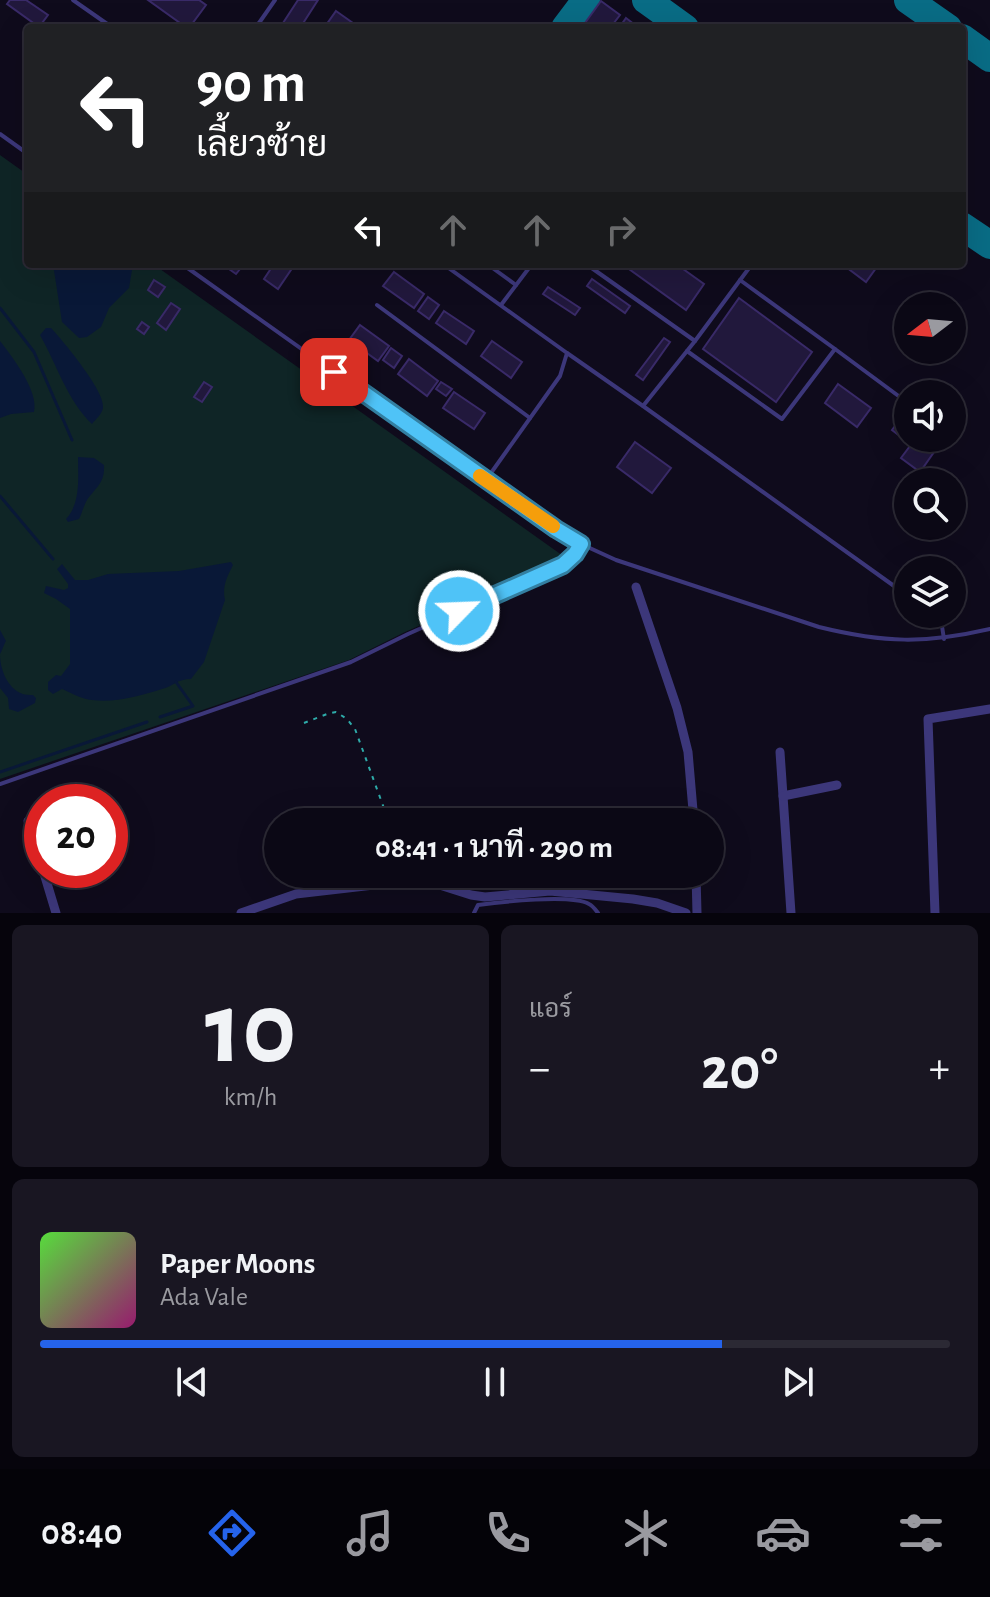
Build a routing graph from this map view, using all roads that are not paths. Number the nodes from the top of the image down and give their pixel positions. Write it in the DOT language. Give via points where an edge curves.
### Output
graph roads {
  1 [pos="73,0"];
  2 [pos="275,0"];
  3 [pos="107,24"];
  4 [pos="258,24"];
  5 [pos="0,134"];
  6 [pos="24,151"];
  7 [pos="188,268"];
  8 [pos="449,268"];
  9 [pos="493,268"];
  10 [pos="529,268"];
  11 [pos="592,268"];
  12 [pos="749,268"];
  13 [pos="740,280"];
  14 [pos="516,285"];
  15 [pos="377,305"];
  16 [pos="501,305"];
  17 [pos="695,341"];
  18 [pos="835,349"];
  19 [pos="687,351"];
  20 [pos="567,353"];
  21 [pos="894,393"];
  22 [pos="643,406"];
  23 [pos="530,418"];
  24 [pos="486,480"];
  25 [pos="581,544"];
  26 [pos="894,586"];
  27 [pos="636,587"];
  28 [pos="942,628"];
  29 [pos="990,629"];
  30 [pos="944,639"];
  31 [pos="990,709"];
  32 [pos="780,752"];
  33 [pos="0,784"];
  34 [pos="837,785"];
  35 [pos="783,796"];
  36 [pos="693,808"];
  37 [pos="48,888"];
  38 [pos="696,888"];
  39 [pos="657,908"];
  40 [pos="56,913"];
  41 [pos="241,913"];
  42 [pos="474,913"];
  43 [pos="598,913"];
  44 [pos="686,913"];
  45 [pos="697,913"];
  46 [pos="791,913"];
  47 [pos="935,913"];
  1 -- 3 [label="lane"];
  2 -- 4 [label="lane"];
  5 -- 6 [label="lane"];
  7 -- 24 [label="lane"];
  8 -- 16 [label="lane"];
  9 -- 14 [label="lane"];
  10 -- 14 [label="lane"];
  11 -- 17 [label="lane"];
  12 -- 13 [label="lane"];
  13 -- 17 [label="lane"];
  13 -- 18 [label="lane"];
  14 -- 16 [label="lane"];
  15 -- 23 [label="lane"];
  16 -- 20 [label="lane"];
  17 -- 19 [label="lane"];
  18 -- 19 [label="lane" via="782,419"];
  18 -- 21 [label="lane"];
  19 -- 22 [label="lane"];
  20 -- 22 [label="lane"];
  20 -- 23 [label="lane" via="560,376"];
  22 -- 26 [label="lane"];
  23 -- 24 [label="lane"];
  24 -- 25 [label="lane"];
  25 -- 30 [label="lane" via="852,636"];
  25 -- 33 [label="lane" via="563,565 351,662"];
  27 -- 36 [label="street" via="677,708"];
  28 -- 30 [label="lane"];
  29 -- 30 [label="lane"];
  31 -- 47 [label="street" via="928,719"];
  32 -- 35 [label="street"];
  34 -- 35 [label="street"];
  35 -- 46 [label="street"];
  37 -- 40 [label="street"];
  38 -- 45 [label="street"];
  39 -- 41 [label="street" via="633,899 550,891 485,897 417,880 296,894"];
  39 -- 44 [label="street"];
  42 -- 43 [label="lane" via="478,905 571,900 588,903"];
}
